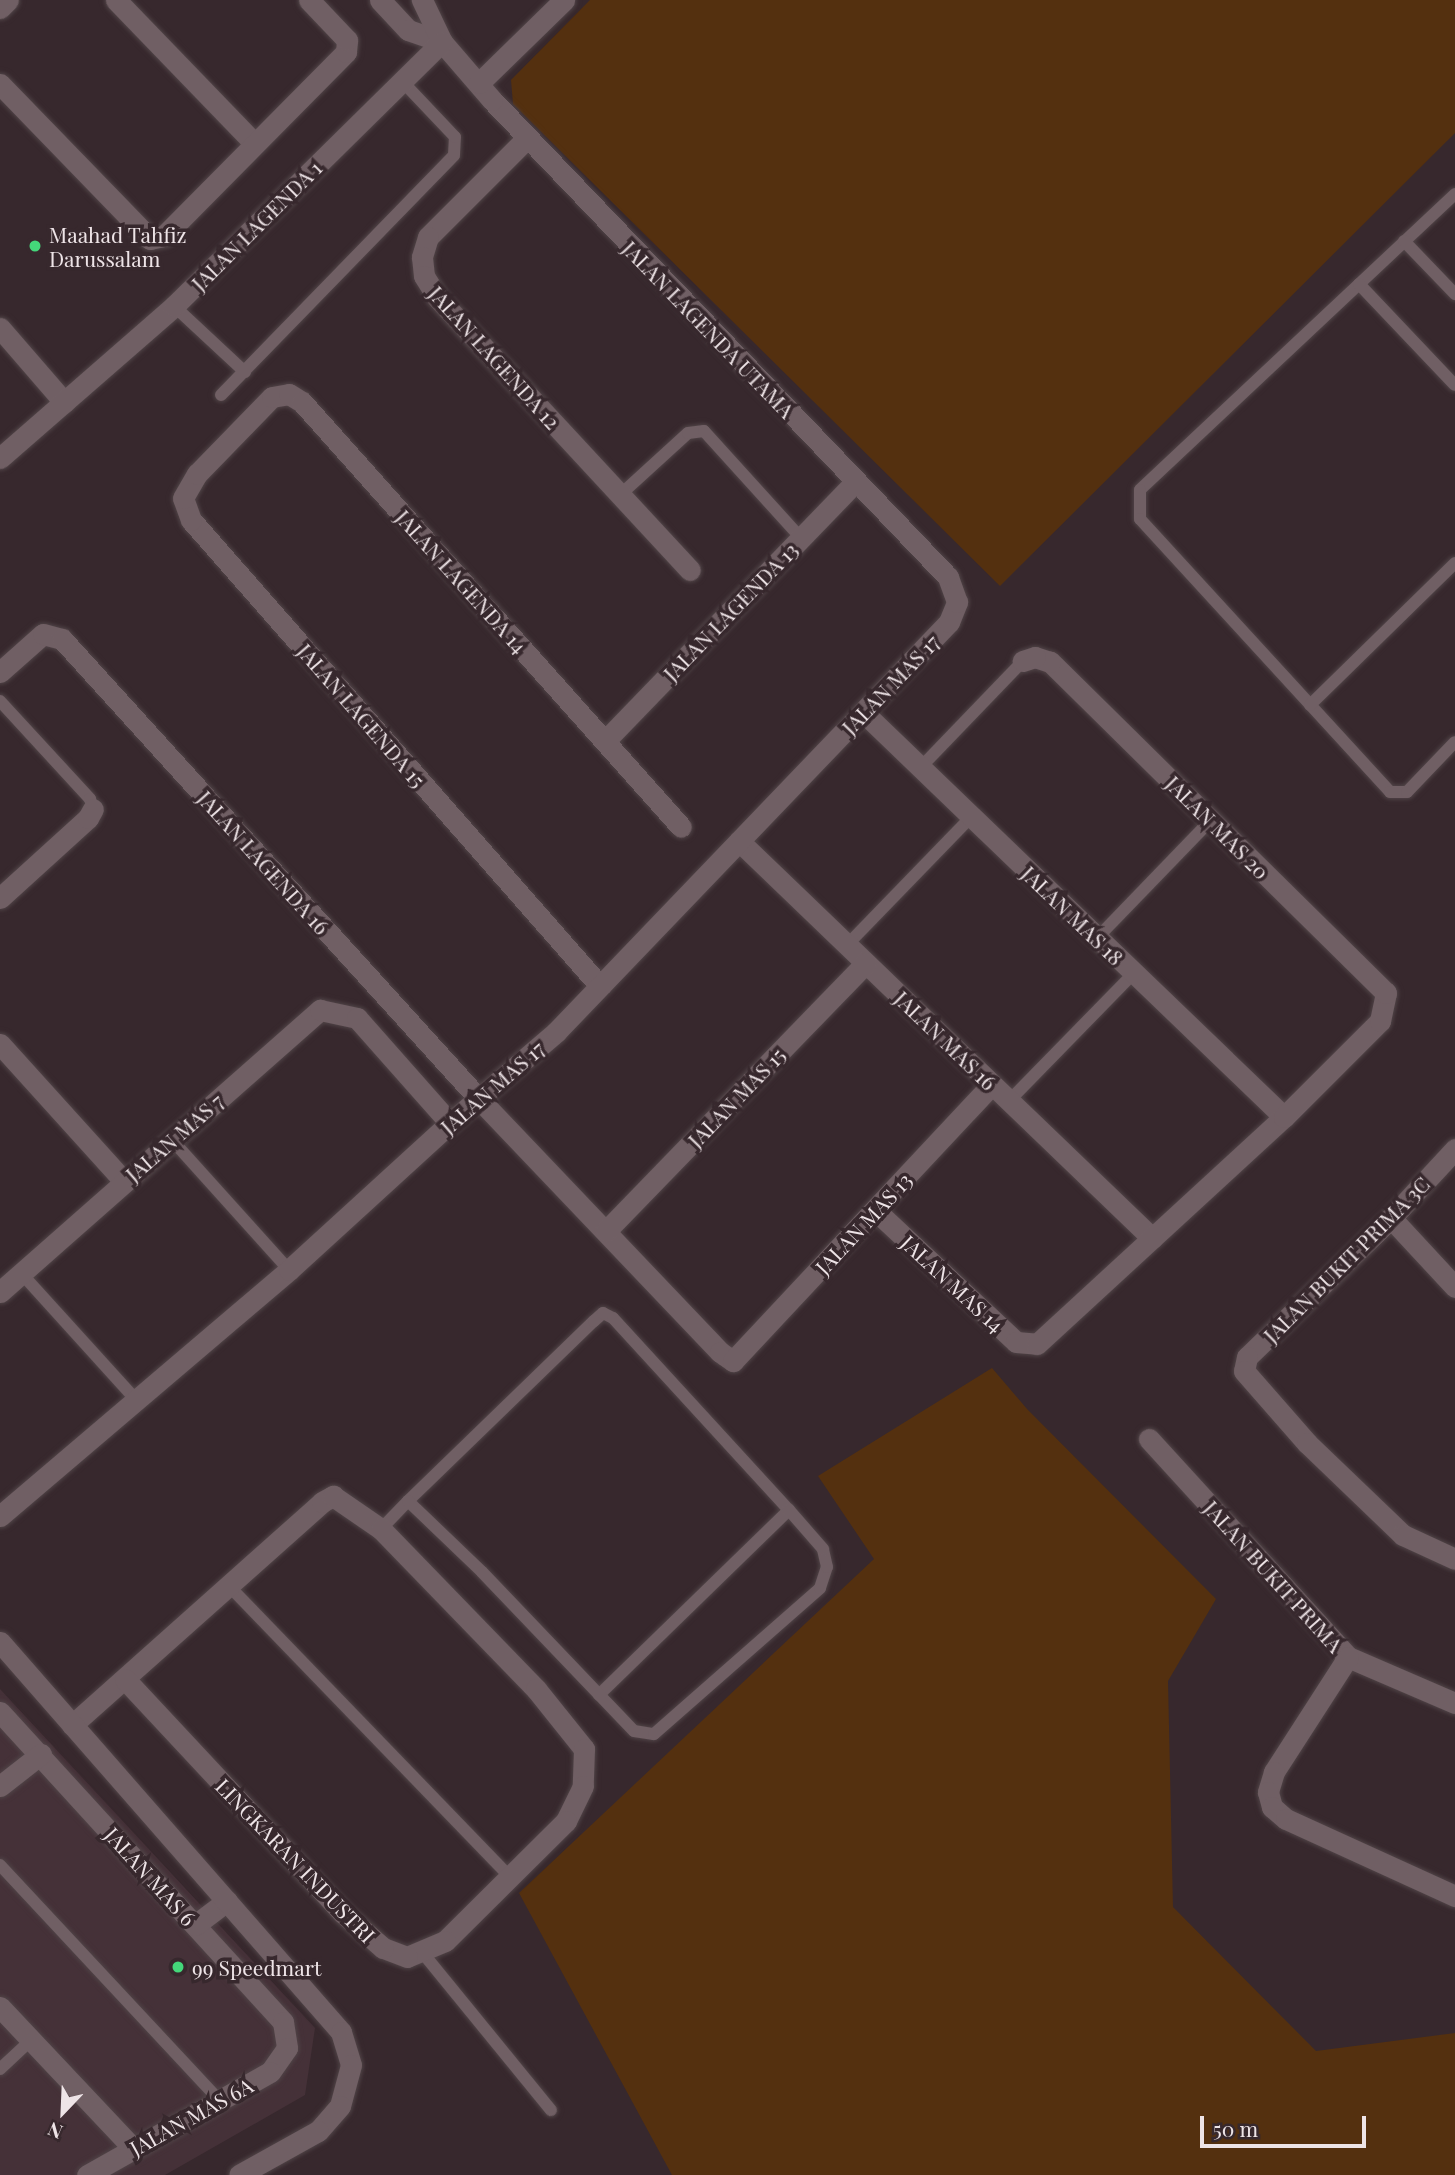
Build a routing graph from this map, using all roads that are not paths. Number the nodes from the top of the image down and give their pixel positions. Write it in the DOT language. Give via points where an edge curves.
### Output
graph roads {
  1 [pos="8,0"];
  2 [pos="116,0"];
  3 [pos="309,0"];
  4 [pos="380,0"];
  5 [pos="422,0"];
  6 [pos="564,0"];
  7 [pos="0,8"];
  8 [pos="442,42"];
  9 [pos="402,81"];
  10 [pos="479,83"];
  11 [pos="0,84"];
  12 [pos="527,138"];
  13 [pos="254,143"];
  14 [pos="1455,194"];
  15 [pos="1405,241"];
  16 [pos="1359,284"];
  17 [pos="1455,294"];
  18 [pos="174,306"];
  19 [pos="0,328"];
  20 [pos="244,372"];
  21 [pos="1455,385"];
  22 [pos="220,395"];
  23 [pos="64,402"];
  24 [pos="231,438"];
  25 [pos="0,458"];
  26 [pos="855,482"];
  27 [pos="620,495"];
  28 [pos="801,538"];
  29 [pos="1455,563"];
  30 [pos="690,570"];
  31 [pos="949,622"];
  32 [pos="1023,662"];
  33 [pos="0,672"];
  34 [pos="0,701"];
  35 [pos="1310,705"];
  36 [pos="863,712"];
  37 [pos="605,741"];
  38 [pos="1455,742"];
  39 [pos="920,768"];
  40 [pos="93,809"];
  41 [pos="971,817"];
  42 [pos="1211,820"];
  43 [pos="681,827"];
  44 [pos="739,841"];
  45 [pos="0,898"];
  46 [pos="1097,938"];
  47 [pos="847,945"];
  48 [pos="866,963"];
  49 [pos="1133,973"];
  50 [pos="600,986"];
  51 [pos="0,1044"];
  52 [pos="992,1084"];
  53 [pos="480,1100"];
  54 [pos="1009,1101"];
  55 [pos="1284,1117"];
  56 [pos="450,1123"];
  57 [pos="172,1140"];
  58 [pos="1455,1149"];
  59 [pos="123,1180"];
  60 [pos="875,1210"];
  61 [pos="1391,1218"];
  62 [pos="606,1231"];
  63 [pos="1153,1238"];
  64 [pos="289,1270"];
  65 [pos="21,1273"];
  66 [pos="1455,1287"];
  67 [pos="0,1292"];
  68 [pos="733,1361"];
  69 [pos="136,1400"];
  70 [pos="1149,1439"];
  71 [pos="408,1501"];
  72 [pos="789,1510"];
  73 [pos="0,1516"];
  74 [pos="381,1529"];
  75 [pos="1455,1559"];
  76 [pos="229,1586"];
  77 [pos="0,1642"];
  78 [pos="1348,1657"];
  79 [pos="125,1679"];
  80 [pos="599,1695"];
  81 [pos="1455,1703"];
  82 [pos="0,1712"];
  83 [pos="72,1724"];
  84 [pos="41,1754"];
  85 [pos="0,1786"];
  86 [pos="0,1864"];
  87 [pos="510,1877"];
  88 [pos="1455,1896"];
  89 [pos="227,1901"];
  90 [pos="195,1925"];
  91 [pos="422,1952"];
  92 [pos="0,2007"];
  93 [pos="31,2040"];
  94 [pos="287,2048"];
  95 [pos="0,2069"];
  96 [pos="220,2101"];
  97 [pos="551,2110"];
  98 [pos="134,2149"];
  99 [pos="87,2175"];
  100 [pos="239,2175"];
  1 -- 7 [label="street"];
  2 -- 13 [label="street"];
  3 -- 13 [label="street" via="347,40 346,52"];
  4 -- 8 [label="street, JALAN LAGENDA UTAMA" via="408,30"];
  5 -- 8 [label="street, JALAN LAGENDA UTAMA"];
  6 -- 10 [label="street"];
  8 -- 9 [label="street, JALAN LAGENDA 1"];
  8 -- 10 [label="street, JALAN LAGENDA UTAMA"];
  9 -- 18 [label="street, JALAN LAGENDA 1"];
  9 -- 20 [label="lane" via="455,137 454,155"];
  10 -- 12 [label="street, JALAN LAGENDA UTAMA"];
  11 -- 13 [label="street" via="150,239 164,236"];
  12 -- 26 [label="street, JALAN LAGENDA UTAMA"];
  12 -- 27 [label="street, JALAN LAGENDA 12" via="428,237 422,257 424,276 437,297"];
  14 -- 15 [label="lane"];
  15 -- 16 [label="lane"];
  15 -- 17 [label="lane"];
  16 -- 21 [label="lane"];
  16 -- 35 [label="lane" via="1140,490 1140,519"];
  18 -- 20 [label="lane"];
  18 -- 23 [label="street, JALAN LAGENDA 1"];
  19 -- 23 [label="street"];
  20 -- 22 [label="lane"];
  23 -- 25 [label="street, JALAN LAGENDA 1"];
  24 -- 37 [label="street, JALAN LAGENDA 14" via="272,397 289,394 302,402"];
  24 -- 50 [label="street, JALAN LAGENDA 15" via="197,474 183,498 191,520"];
  26 -- 28 [label="street, JALAN LAGENDA 13"];
  26 -- 31 [label="street, JALAN LAGENDA UTAMA" via="947,577 957,601"];
  27 -- 28 [label="lane" via="688,433 704,431"];
  27 -- 30 [label="street, JALAN LAGENDA 12"];
  28 -- 37 [label="street, JALAN LAGENDA 13"];
  29 -- 35 [label="lane"];
  31 -- 36 [label="street, JALAN MAS 17"];
  32 -- 39 [label="lane"];
  32 -- 42 [label="street, JALAN MAS 20" via="1035,657 1050,662"];
  33 -- 53 [label="street, JALAN LAGENDA 16" via="43,634 62,639"];
  34 -- 40 [label="lane" via="90,799"];
  35 -- 38 [label="lane" via="1390,792 1407,792"];
  36 -- 39 [label="street, JALAN MAS 18"];
  36 -- 44 [label="street, JALAN MAS 17"];
  37 -- 43 [label="street, JALAN LAGENDA 14"];
  39 -- 41 [label="street, JALAN MAS 18"];
  40 -- 45 [label="street"];
  41 -- 46 [label="street, JALAN MAS 18"];
  41 -- 47 [label="lane"];
  42 -- 46 [label="lane"];
  42 -- 55 [label="street, JALAN MAS 20" via="1387,993 1380,1021"];
  44 -- 47 [label="street, JALAN MAS 16"];
  44 -- 50 [label="street, JALAN MAS 17"];
  46 -- 49 [label="street, JALAN MAS 18"];
  47 -- 48 [label="street, JALAN MAS 16"];
  48 -- 52 [label="street, JALAN MAS 16"];
  48 -- 62 [label="street, JALAN MAS 15"];
  49 -- 54 [label="lane"];
  49 -- 55 [label="street, JALAN MAS 18"];
  50 -- 53 [label="street, JALAN MAS 17"];
  51 -- 59 [label="street"];
  52 -- 54 [label="street, JALAN MAS 16"];
  52 -- 60 [label="street, JALAN MAS 13"];
  53 -- 56 [label="street, JALAN MAS 17"];
  53 -- 62 [label="street, JALAN LAGENDA 16"];
  54 -- 63 [label="street, JALAN MAS 16"];
  55 -- 63 [label="street"];
  56 -- 57 [label="street, JALAN MAS 7" via="357,1018 320,1010"];
  56 -- 64 [label="street, JALAN MAS 17"];
  57 -- 59 [label="street, JALAN MAS 7"];
  57 -- 64 [label="lane"];
  58 -- 61 [label="street, JALAN BUKIT PRIMA 3C"];
  59 -- 65 [label="street, JALAN MAS 7"];
  60 -- 63 [label="street, JALAN MAS 14" via="1016,1342 1037,1343"];
  60 -- 68 [label="street, JALAN MAS 13"];
  61 -- 66 [label="street"];
  61 -- 75 [label="street, JALAN BUKIT PRIMA 3C" via="1247,1357 1244,1371 1307,1443 1403,1535"];
  62 -- 68 [label="street, JALAN LAGENDA 16"];
  64 -- 69 [label="street, JALAN MAS 17"];
  65 -- 67 [label="street, JALAN MAS 7"];
  65 -- 69 [label="lane"];
  69 -- 73 [label="street, JALAN MAS 17"];
  70 -- 78 [label="street, JALAN BUKIT PRIMA"];
  71 -- 72 [label="lane" via="603,1314 613,1318"];
  71 -- 74 [label="lane"];
  71 -- 80 [label="lane"];
  72 -- 80 [label="lane"];
  72 -- 80 [label="lane" via="823,1549 827,1567 820,1588 654,1734 634,1731"];
  74 -- 76 [label="street" via="333,1496"];
  74 -- 87 [label="street" via="536,1689 584,1749 583,1786 566,1821"];
  76 -- 79 [label="street"];
  76 -- 87 [label="lane"];
  77 -- 83 [label="street"];
  78 -- 81 [label="street, JALAN BUKIT PRIMA"];
  78 -- 88 [label="street" via="1273,1772 1268,1792 1272,1807 1286,1819"];
  79 -- 83 [label="street"];
  79 -- 91 [label="street, LINGKARAN INDUSTRI" via="343,1913 383,1948 407,1956"];
  82 -- 84 [label="street, JALAN MAS 6"];
  83 -- 89 [label="street"];
  84 -- 85 [label="street"];
  84 -- 90 [label="street, JALAN MAS 6"];
  86 -- 96 [label="lane"];
  87 -- 91 [label="street" via="445,1941"];
  89 -- 90 [label="street"];
  89 -- 100 [label="street" via="341,2032 351,2065 340,2106 318,2131"];
  90 -- 94 [label="street, JALAN MAS 6" via="283,2022"];
  91 -- 97 [label="lane"];
  92 -- 93 [label="street"];
  93 -- 95 [label="lane"];
  93 -- 98 [label="street"];
  94 -- 96 [label="street, JALAN MAS 6A" via="270,2072"];
  96 -- 98 [label="street, JALAN MAS 6A"];
  98 -- 99 [label="street, JALAN MAS 6A"];
}
